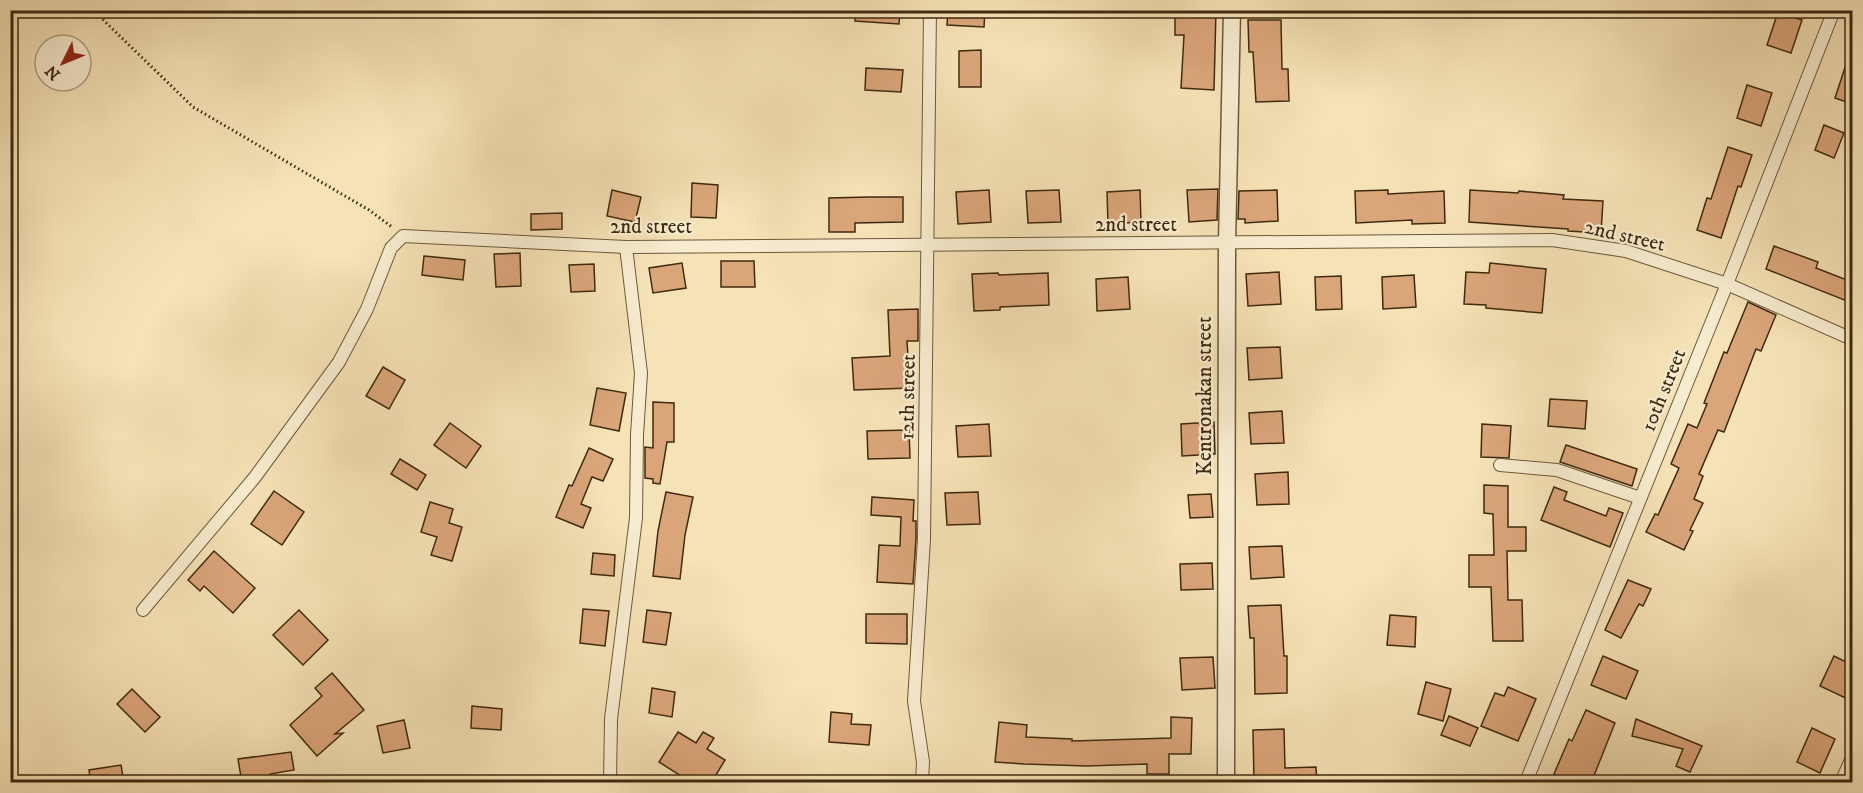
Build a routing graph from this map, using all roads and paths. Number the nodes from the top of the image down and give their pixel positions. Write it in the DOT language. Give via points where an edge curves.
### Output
graph roads {
  1 [pos="93,10"];
  2 [pos="930,10"];
  3 [pos="1232,10"];
  4 [pos="1834,10"];
  5 [pos="403,236"];
  6 [pos="1227,243"];
  7 [pos="928,245"];
  8 [pos="626,247"];
  9 [pos="1727,284"];
  10 [pos="1852,339"];
  11 [pos="1500,465"];
  12 [pos="1640,498"];
  13 [pos="143,610"];
  14 [pos="1852,758"];
  15 [pos="610,783"];
  16 [pos="922,783"];
  17 [pos="1226,783"];
  18 [pos="1526,783"];
  19 [pos="1841,783"];
  1 -- 5 [label="path" via="193,106 369,210"];
  2 -- 7 [label="street, 12th street"];
  3 -- 6 [label="street, Kentronakan street"];
  4 -- 9 [label="street, 10th street"];
  5 -- 8 [label="street, 2nd street"];
  5 -- 13 [label="street" via="391,248 367,309 339,362 255,477"];
  6 -- 7 [label="street, 2nd street"];
  6 -- 9 [label="street, 2nd street" via="1552,240 1626,251"];
  6 -- 17 [label="street, Kentronakan street"];
  7 -- 8 [label="street, 2nd street"];
  7 -- 16 [label="street, 12th street" via="924,539 914,701"];
  8 -- 15 [label="street" via="641,374 636,518 611,719"];
  9 -- 10 [label="street, 2nd street"];
  9 -- 12 [label="street, 10th street"];
  11 -- 12 [label="street" via="1557,470"];
  12 -- 18 [label="street, 10th street"];
  14 -- 19 [label="street"];
}
